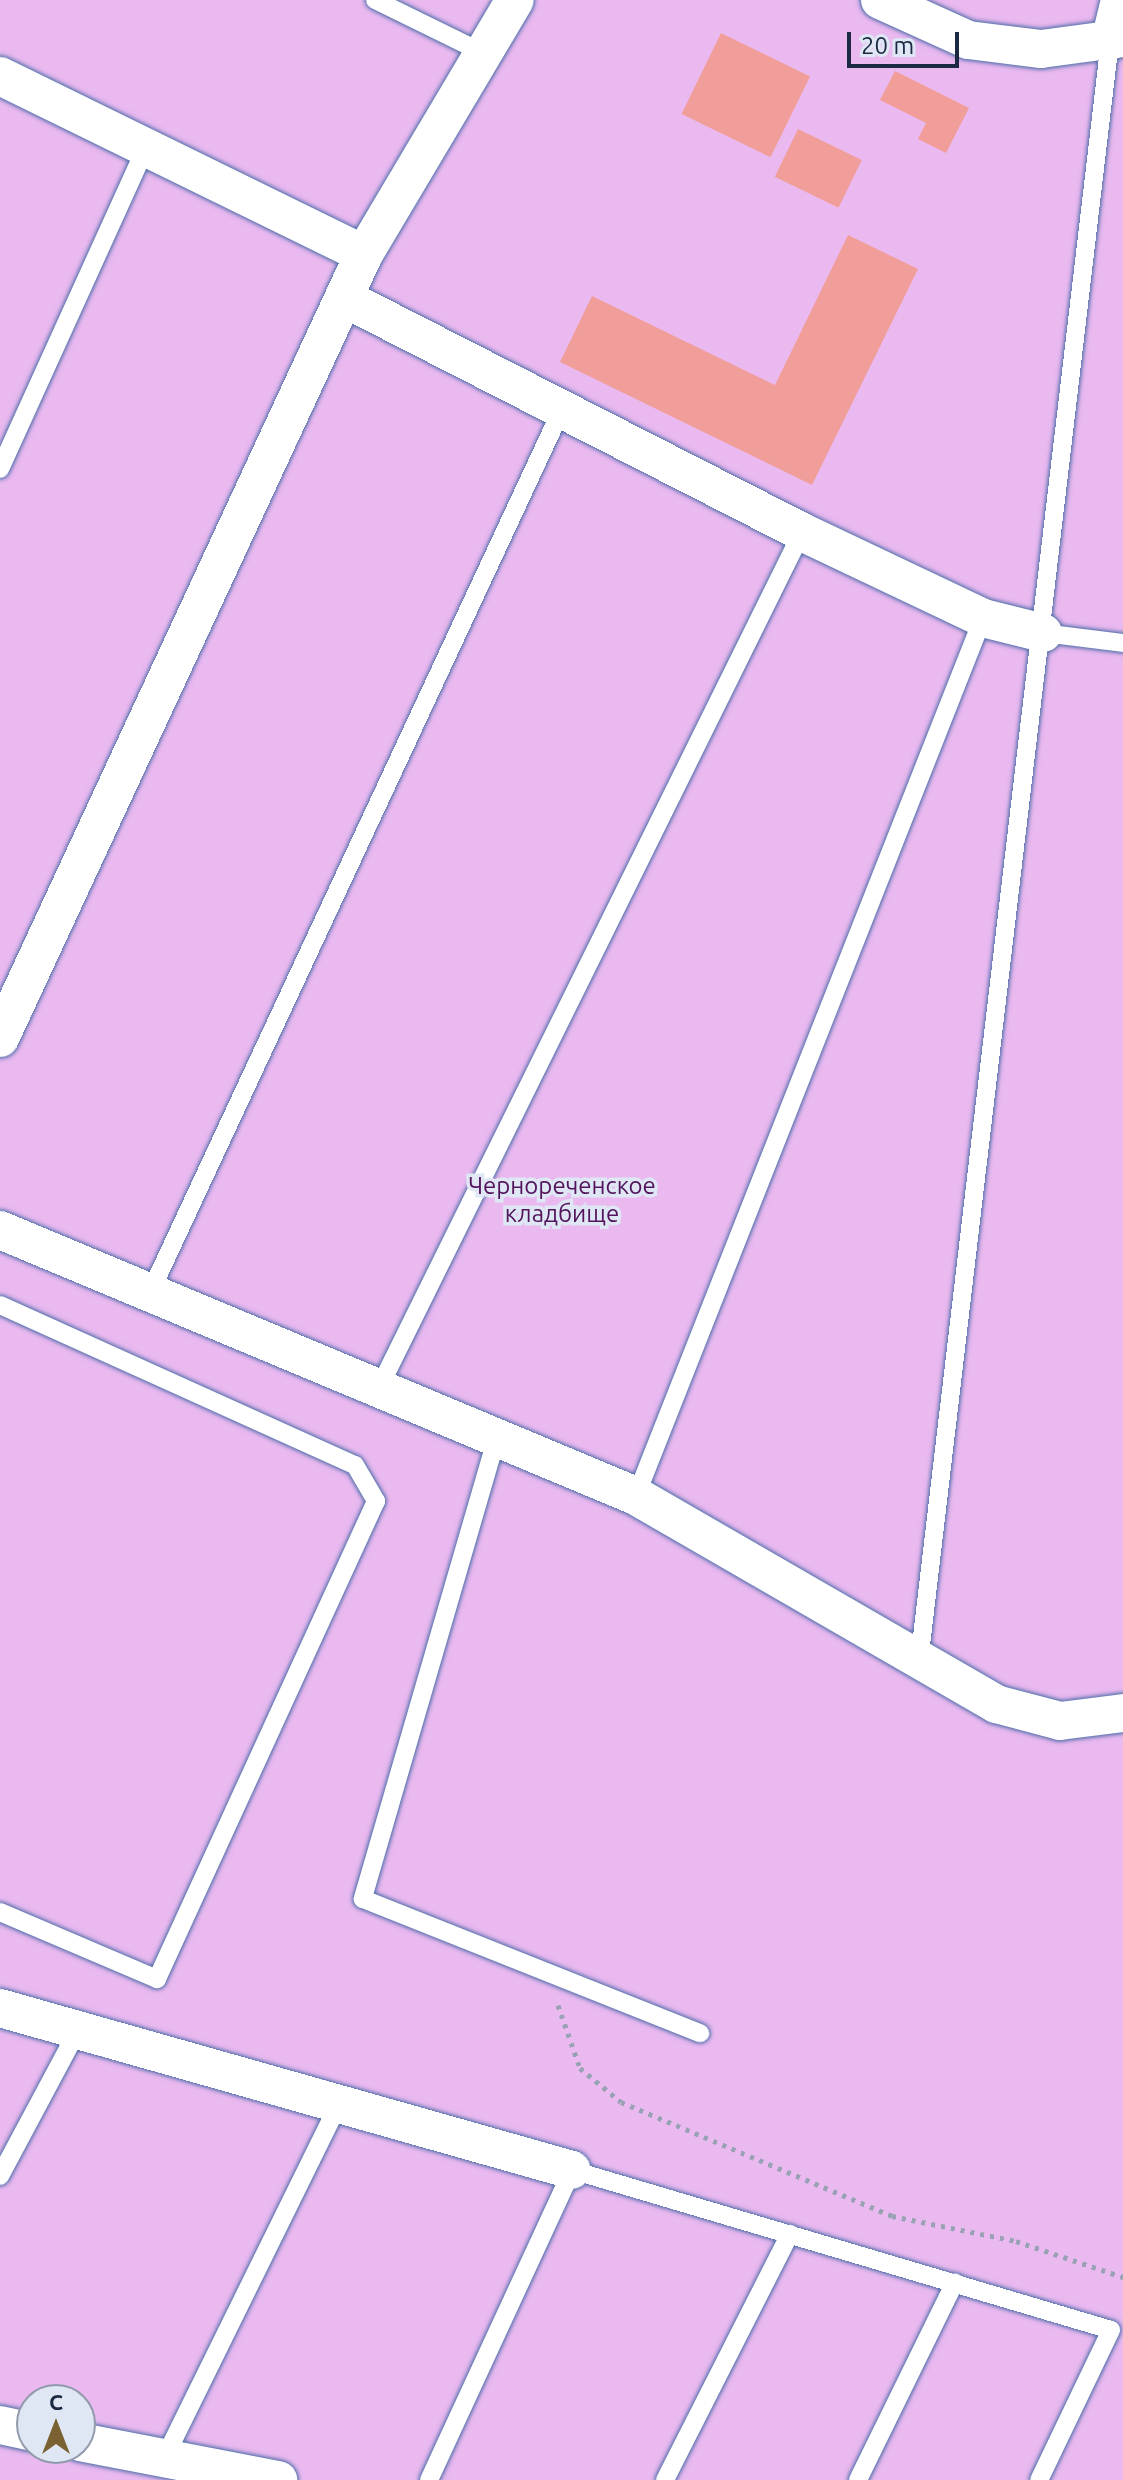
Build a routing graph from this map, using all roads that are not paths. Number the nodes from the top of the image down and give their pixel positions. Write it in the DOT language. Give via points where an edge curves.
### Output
graph roads {
  1 [pos="375,0"];
  2 [pos="515,0"];
  3 [pos="880,0"];
  4 [pos="1120,0"];
  5 [pos="1116,39"];
  6 [pos="483,53"];
  7 [pos="0,76"];
  8 [pos="146,147"];
  9 [pos="364,254"];
  10 [pos="344,298"];
  11 [pos="562,409"];
  12 [pos="0,469"];
  13 [pos="802,532"];
  14 [pos="983,618"];
  15 [pos="1043,633"];
  16 [pos="1123,643"];
  17 [pos="0,1038"];
  18 [pos="0,1230"];
  19 [pos="149,1295"];
  20 [pos="0,1305"];
  21 [pos="377,1392"];
  22 [pos="496,1440"];
  23 [pos="636,1496"];
  24 [pos="919,1662"];
  25 [pos="1123,1713"];
  26 [pos="0,1912"];
  27 [pos="0,2008"];
  28 [pos="78,2030"];
  29 [pos="700,2033"];
  30 [pos="338,2106"];
  31 [pos="572,2170"];
  32 [pos="0,2176"];
  33 [pos="790,2234"];
  34 [pos="955,2282"];
  35 [pos="96,2448"];
  36 [pos="159,2470"];
  37 [pos="278,2480"];
  38 [pos="429,2480"];
  39 [pos="665,2480"];
  40 [pos="858,2480"];
  41 [pos="1039,2480"];
  1 -- 6 [label="lane"];
  2 -- 6 [label="street"];
  3 -- 5 [label="street" via="968,40 1041,49"];
  4 -- 5 [label="street"];
  5 -- 15 [label="lane"];
  6 -- 9 [label="street"];
  7 -- 8 [label="street"];
  8 -- 9 [label="street"];
  8 -- 12 [label="lane"];
  9 -- 10 [label="street"];
  10 -- 11 [label="street"];
  10 -- 17 [label="street"];
  11 -- 13 [label="street"];
  11 -- 19 [label="lane"];
  13 -- 14 [label="street"];
  13 -- 21 [label="lane"];
  14 -- 15 [label="street"];
  14 -- 23 [label="lane"];
  15 -- 16 [label="lane"];
  15 -- 24 [label="lane"];
  18 -- 19 [label="street"];
  19 -- 21 [label="street"];
  20 -- 26 [label="lane" via="355,1465 376,1501 157,1979"];
  21 -- 22 [label="street"];
  22 -- 23 [label="street"];
  22 -- 29 [label="lane" via="363,1899"];
  23 -- 24 [label="street"];
  24 -- 25 [label="street" via="996,1704 1060,1721"];
  27 -- 28 [label="street"];
  28 -- 30 [label="street"];
  28 -- 32 [label="lane"];
  30 -- 31 [label="street"];
  30 -- 36 [label="lane"];
  31 -- 33 [label="lane"];
  31 -- 38 [label="lane"];
  33 -- 34 [label="lane"];
  33 -- 39 [label="lane"];
  34 -- 40 [label="lane"];
  34 -- 41 [label="lane" via="1111,2330"];
  35 -- 36 [label="street"];
  36 -- 37 [label="street"];
}
